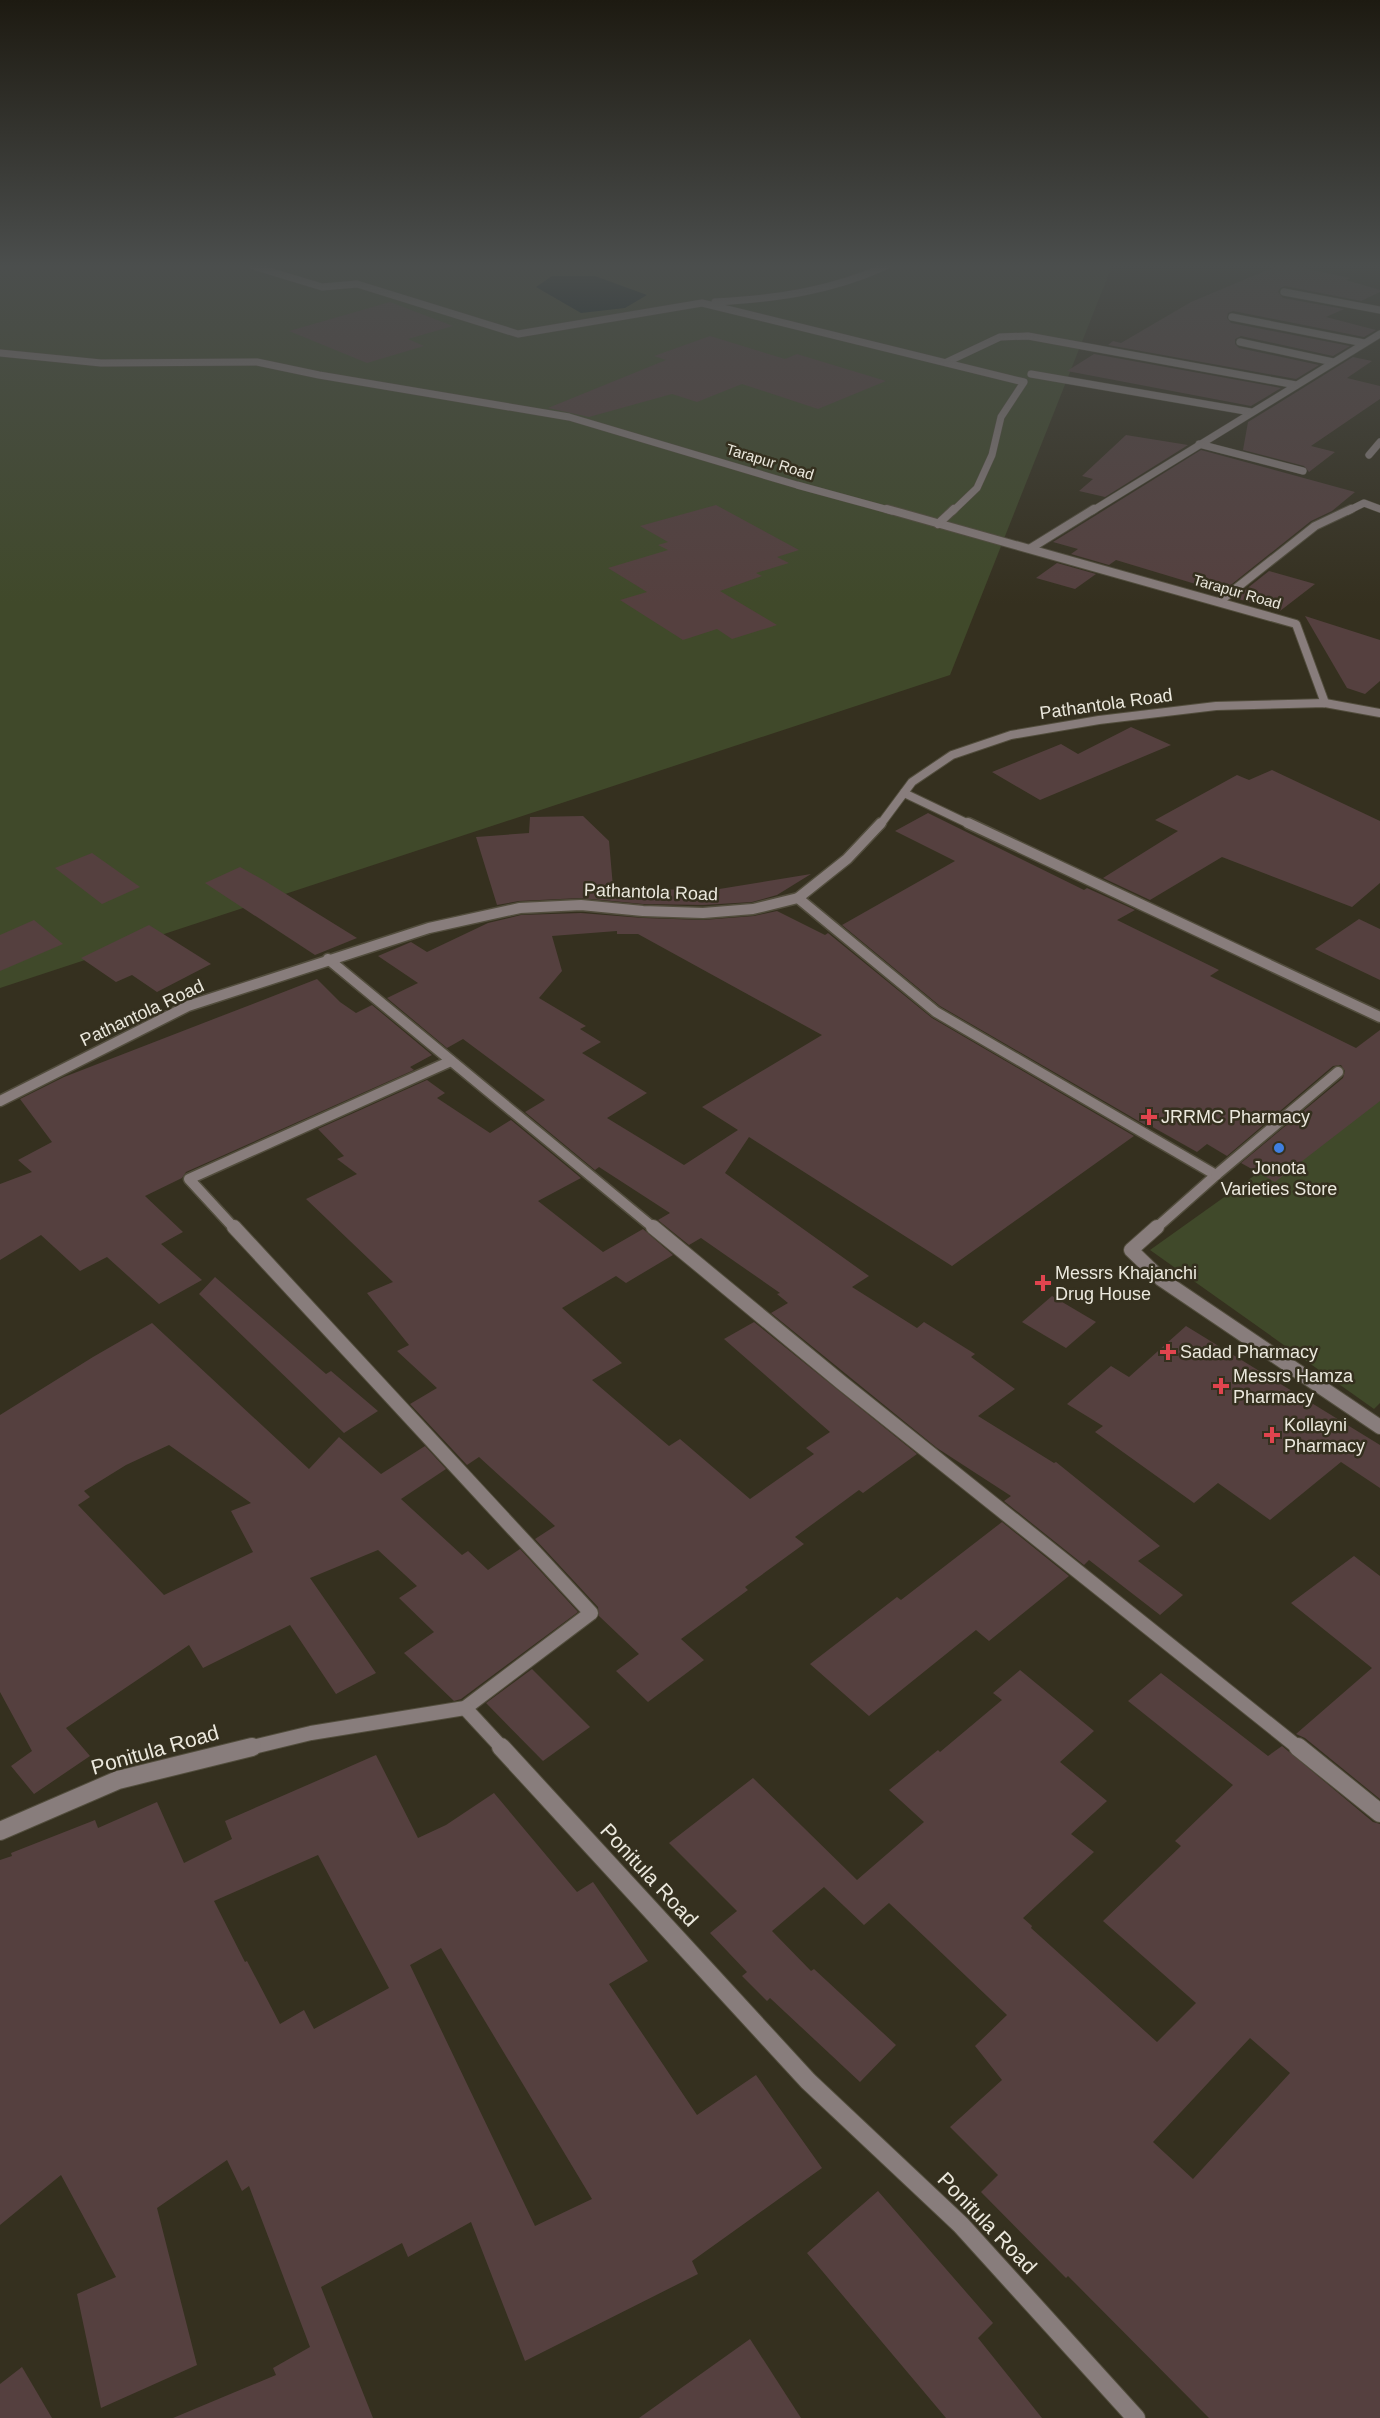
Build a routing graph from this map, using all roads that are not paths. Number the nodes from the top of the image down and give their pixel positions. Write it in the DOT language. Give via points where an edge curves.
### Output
graph roads {
  1 [pos="342,379"];
  2 [pos="1012,379"];
  3 [pos="1059,379"];
  4 [pos="1262,379"];
  5 [pos="1306,379"];
  6 [pos="1296,385"];
  7 [pos="1251,412"];
  8 [pos="1380,442"];
  9 [pos="1199,444"];
  10 [pos="1369,454"];
  11 [pos="1303,471"];
  12 [pos="1380,509"];
  13 [pos="938,524"];
  14 [pos="1031,548"];
  15 [pos="1220,601"];
  16 [pos="1325,703"];
  17 [pos="1380,713"];
  18 [pos="904,793"];
  19 [pos="798,898"];
  20 [pos="328,959"];
  21 [pos="1380,1017"];
  22 [pos="451,1061"];
  23 [pos="1338,1072"];
  24 [pos="0,1101"];
  25 [pos="1216,1174"];
  26 [pos="1380,1426"];
  27 [pos="465,1708"];
  28 [pos="1380,1813"];
  29 [pos="0,1831"];
  30 [pos="1136,2418"];
  1 -- 13 [label="street, Tarapur Road" via="569,417"];
  2 -- 13 [label="street" via="1024,382 1001,417 992,455 977,488"];
  3 -- 7 [label="street"];
  4 -- 6 [label="street"];
  5 -- 6 [label="street"];
  6 -- 7 [label="street"];
  7 -- 9 [label="street"];
  8 -- 10 [label="street"];
  9 -- 11 [label="street"];
  9 -- 14 [label="street"];
  12 -- 15 [label="street" via="1364,503 1315,526"];
  13 -- 14 [label="street, Tarapur Road"];
  14 -- 15 [label="street, Tarapur Road"];
  15 -- 16 [label="street, Tarapur Road" via="1296,624"];
  16 -- 17 [label="street, Pathantola Road"];
  16 -- 18 [label="street, Pathantola Road" via="1216,706 1011,735 952,755 912,782"];
  18 -- 19 [label="street, Pathantola Road" via="880,825 846,859"];
  18 -- 21 [label="street"];
  19 -- 20 [label="street, Pathantola Road" via="753,909 703,913 581,905 520,908 429,928"];
  19 -- 25 [label="street" via="936,1012"];
  20 -- 22 [label="street"];
  20 -- 24 [label="street, Pathantola Road" via="188,1006"];
  22 -- 27 [label="street" via="189,1179 591,1613"];
  22 -- 28 [label="street" via="842,1383"];
  23 -- 25 [label="street"];
  25 -- 26 [label="street" via="1131,1250 1161,1279"];
  27 -- 29 [label="street, Ponitula Road" via="311,1733 118,1780"];
  27 -- 30 [label="street, Ponitula Road" via="808,2081 961,2224"];
}
